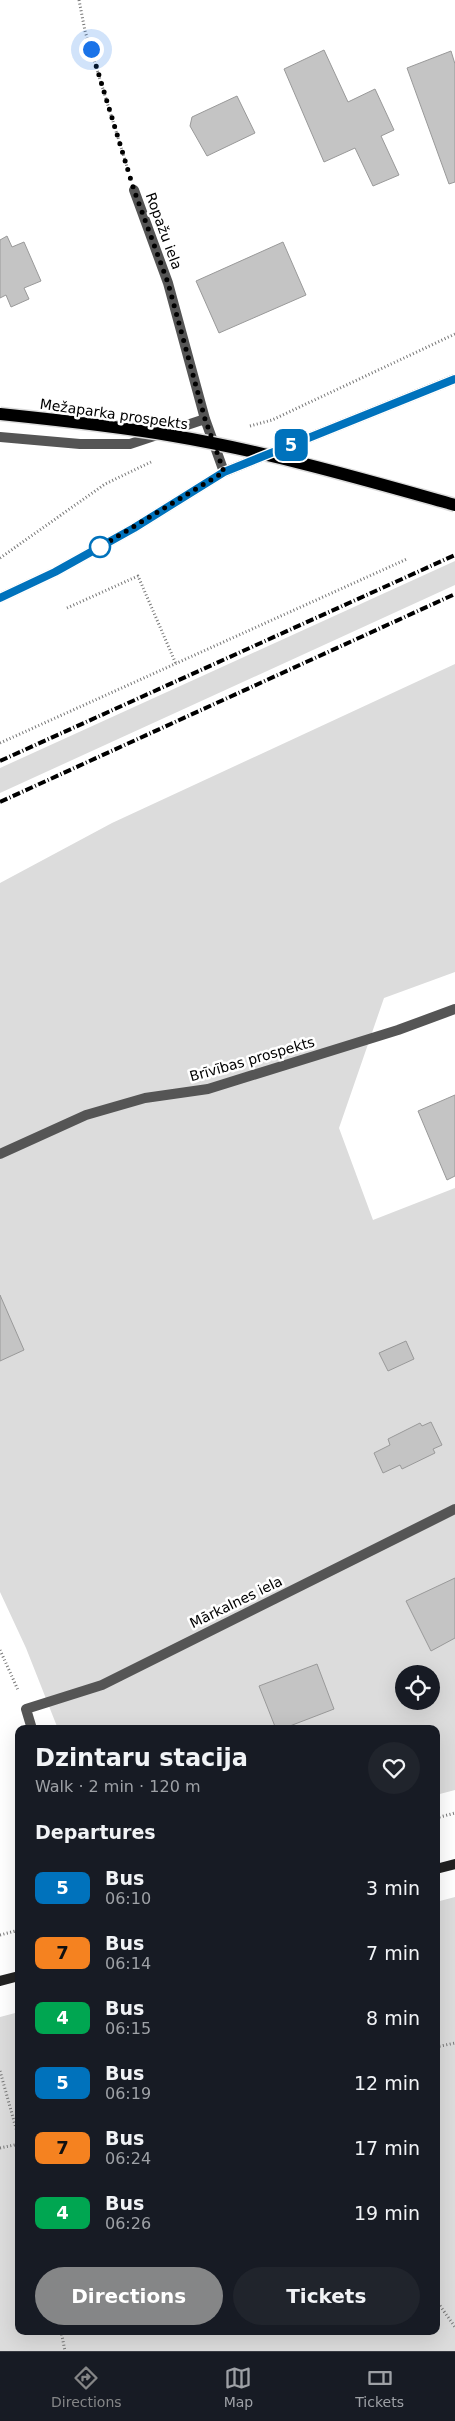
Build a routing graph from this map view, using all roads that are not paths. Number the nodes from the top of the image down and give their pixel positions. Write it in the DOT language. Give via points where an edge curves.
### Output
graph roads {
  1 [pos="134,190"];
  2 [pos="455,379"];
  3 [pos="0,414"];
  4 [pos="205,419"];
  5 [pos="0,437"];
  6 [pos="224,472"];
  7 [pos="455,505"];
  8 [pos="0,598"];
  9 [pos="455,1009"];
  10 [pos="0,1154"];
  11 [pos="455,1509"];
  12 [pos="31,1725"];
  13 [pos="455,1864"];
  14 [pos="440,1868"];
  15 [pos="15,1977"];
  16 [pos="0,1981"];
  1 -- 4 [label="street, Ropažu iela" via="168,283"];
  2 -- 6 [label="street"];
  3 -- 7 [label="main road, Mežaparka prospekts, bridge" via="175,436 282,458"];
  4 -- 5 [label="street" via="130,444 80,444"];
  4 -- 6 [label="street, Ropažu iela"];
  6 -- 8 [label="street" via="134,528"];
  9 -- 10 [label="street, Brīvības prospekts" via="208,1089 145,1098 86,1115"];
  11 -- 12 [label="street, Mārkalnes iela" via="102,1685 26,1709"];
  13 -- 14 [label="street"];
  15 -- 16 [label="street"];
}
